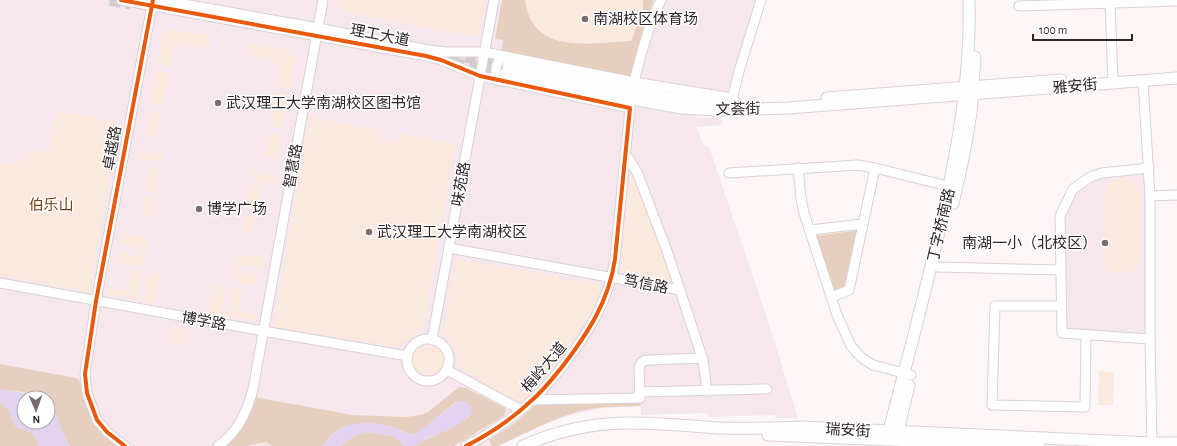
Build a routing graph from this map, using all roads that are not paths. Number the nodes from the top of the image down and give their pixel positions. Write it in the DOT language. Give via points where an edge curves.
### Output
graph roads {
  1 [pos="121,0"];
  2 [pos="162,0"];
  3 [pos="323,0"];
  4 [pos="494,0"];
  5 [pos="661,0"];
  6 [pos="761,0"];
  7 [pos="969,0"];
  8 [pos="976,0"];
  9 [pos="1177,1"];
  10 [pos="1110,2"];
  11 [pos="152,3"];
  12 [pos="1019,6"];
  13 [pos="317,32"];
  14 [pos="484,52"];
  15 [pos="506,65"];
  16 [pos="1177,70"];
  17 [pos="480,76"];
  18 [pos="1177,78"];
  19 [pos="1113,79"];
  20 [pos="496,80"];
  21 [pos="1144,80"];
  22 [pos="634,82"];
  23 [pos="969,90"];
  24 [pos="731,101"];
  25 [pos="630,108"];
  26 [pos="625,153"];
  27 [pos="798,168"];
  28 [pos="875,168"];
  29 [pos="1149,168"];
  30 [pos="729,174"];
  31 [pos="953,187"];
  32 [pos="1177,195"];
  33 [pos="1150,196"];
  34 [pos="863,224"];
  35 [pos="810,230"];
  36 [pos="449,248"];
  37 [pos="938,267"];
  38 [pos="1061,270"];
  39 [pos="612,277"];
  40 [pos="0,283"];
  41 [pos="680,290"];
  42 [pos="832,297"];
  43 [pos="96,302"];
  44 [pos="1061,306"];
  45 [pos="264,331"];
  46 [pos="1086,335"];
  47 [pos="1150,339"];
  48 [pos="432,340"];
  49 [pos="408,356"];
  50 [pos="702,358"];
  51 [pos="447,370"];
  52 [pos="908,374"];
  53 [pos="767,389"];
  54 [pos="707,391"];
  55 [pos="639,392"];
  56 [pos="533,400"];
  57 [pos="521,410"];
  58 [pos="891,441"];
  59 [pos="1177,443"];
  60 [pos="1152,445"];
  61 [pos="125,446"];
  62 [pos="218,446"];
  63 [pos="466,446"];
  64 [pos="522,446"];
  65 [pos="540,446"];
  66 [pos="1039,446"];
  1 -- 11 [label="street, 理工大道"];
  2 -- 13 [label="street, 理工大道"];
  3 -- 13 [label="street, 智慧路"];
  4 -- 14 [label="street, 味苑路"];
  5 -- 22 [label="street" via="644,43"];
  6 -- 24 [label="street"];
  7 -- 23 [label="main road, 丁字桥南路"];
  8 -- 23 [label="main road, 丁字桥南路"];
  9 -- 10 [label="street"];
  10 -- 12 [label="street"];
  10 -- 19 [label="street"];
  11 -- 13 [label="street, 理工大道"];
  11 -- 43 [label="street, 卓越路"];
  13 -- 14 [label="street, 理工大道" via="428,50"];
  13 -- 17 [label="street, 理工大道" via="441,60"];
  13 -- 45 [label="street, 智慧路"];
  14 -- 15 [label="street, 理工大道"];
  14 -- 17 [label="street, 味苑路"];
  15 -- 20 [label="street" via="500,58"];
  15 -- 22 [label="street, 理工大道"];
  15 -- 23 [label="main road, 文荟街" via="638,100 682,108 716,110 788,108"];
  15 -- 24 [label="main road, 文荟街" via="662,97 690,101"];
  16 -- 19 [label="main road, 雅安街"];
  17 -- 20 [label="street, 理工大道"];
  17 -- 36 [label="street, 味苑路"];
  18 -- 21 [label="main road, 雅安街"];
  19 -- 21 [label="main road, 雅安街"];
  19 -- 23 [label="main road, 雅安街"];
  20 -- 25 [label="street, 理工大道"];
  21 -- 29 [label="street"];
  22 -- 24 [label="street, 理工大道"];
  23 -- 24 [label="main road, 文荟街" via="771,102"];
  23 -- 31 [label="main road, 丁字桥南路" via="967,140"];
  25 -- 26 [label="street, 梅岭大道"];
  26 -- 39 [label="street, 梅岭大道"];
  26 -- 41 [label="street" via="637,172"];
  27 -- 28 [label="street" via="850,165"];
  27 -- 30 [label="street"];
  27 -- 35 [label="street" via="800,198"];
  28 -- 31 [label="street"];
  28 -- 34 [label="street"];
  29 -- 33 [label="street"];
  29 -- 38 [label="street" via="1102,172 1073,188 1060,216"];
  31 -- 37 [label="main road, 丁字桥南路"];
  31 -- 52 [label="main road, 丁字桥南路"];
  32 -- 33 [label="street"];
  33 -- 47 [label="street"];
  34 -- 35 [label="street"];
  34 -- 42 [label="street" via="849,290"];
  35 -- 42 [label="street"];
  36 -- 39 [label="street, 笃信路"];
  36 -- 48 [label="street, 味苑路"];
  37 -- 38 [label="street"];
  37 -- 52 [label="main road, 丁字桥南路"];
  38 -- 44 [label="street"];
  39 -- 41 [label="street, 笃信路"];
  39 -- 56 [label="street, 梅岭大道" via="602,305 582,338"];
  40 -- 43 [label="street, 博学路"];
  41 -- 50 [label="street"];
  42 -- 52 [label="street" via="843,330 857,354 873,365"];
  43 -- 45 [label="street, 博学路"];
  43 -- 61 [label="street, 卓越路" via="86,367 87,393 97,420"];
  44 -- 46 [label="street" via="1062,333"];
  44 -- 46 [label="street" via="995,306 992,405 1085,407"];
  45 -- 49 [label="street, 博学路"];
  45 -- 62 [label="street, 智慧路" via="246,411 236,428"];
  46 -- 47 [label="street"];
  47 -- 60 [label="street"];
  48 -- 49 [label="street" via="422,340 415,344"];
  48 -- 51 [label="street" via="442,344 446,350 449,360"];
  49 -- 51 [label="street" via="409,368 414,376 421,380 434,381"];
  50 -- 54 [label="street"];
  50 -- 55 [label="street" via="643,361 639,368"];
  51 -- 57 [label="street"];
  52 -- 58 [label="main road, 丁字桥南路"];
  53 -- 54 [label="street"];
  54 -- 55 [label="street"];
  55 -- 56 [label="street" via="640,398"];
  56 -- 57 [label="street, 梅岭大道"];
  57 -- 63 [label="street, 梅岭大道"];
  58 -- 60 [label="main road, 瑞安街"];
  58 -- 64 [label="main road, 瑞安街" via="802,427 748,428 621,423 562,432"];
  58 -- 65 [label="main road, 瑞安街" via="622,429 572,436"];
  58 -- 66 [label="main road, 瑞安街"];
  59 -- 60 [label="main road, 瑞安街"];
}
